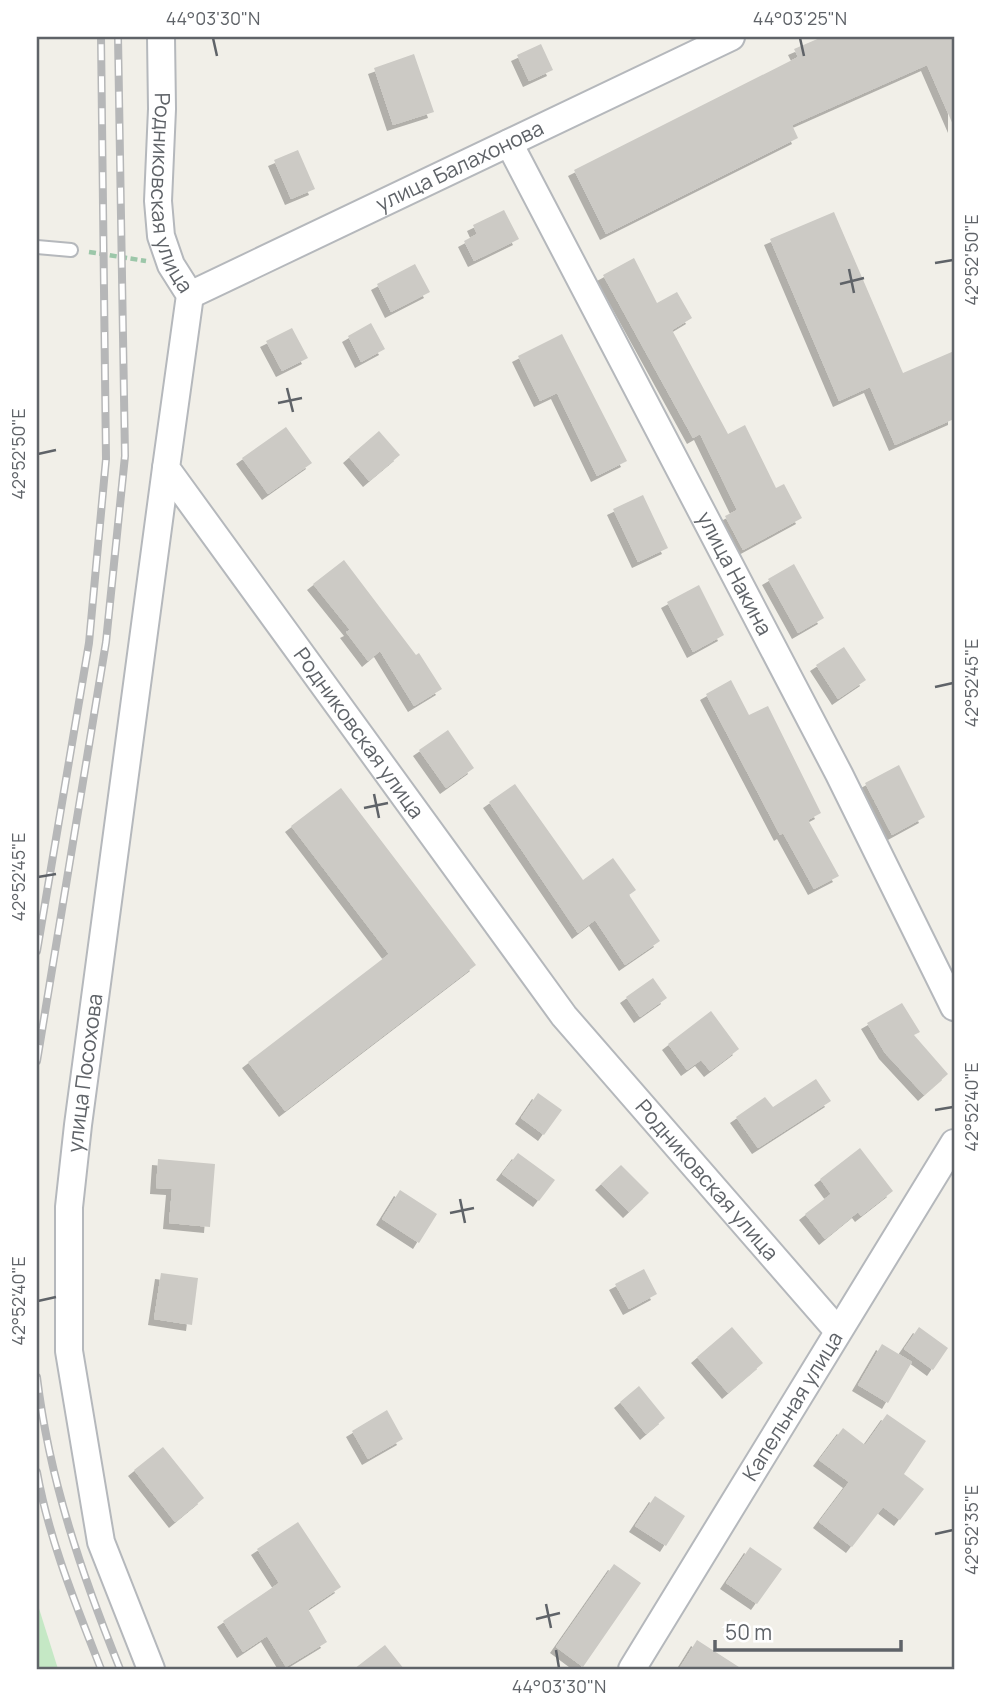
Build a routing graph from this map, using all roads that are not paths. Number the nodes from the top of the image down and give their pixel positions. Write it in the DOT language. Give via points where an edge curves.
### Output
graph roads {
  1 [pos="161,37"];
  2 [pos="732,37"];
  3 [pos="509,143"];
  4 [pos="37,247"];
  5 [pos="71,250"];
  6 [pos="190,295"];
  7 [pos="166,468"];
  8 [pos="954,1007"];
  9 [pos="954,1143"];
  10 [pos="838,1331"];
  11 [pos="151,1669"];
  12 [pos="632,1669"];
  1 -- 6 [label="street, Родниковская улица" via="161,236 171,265"];
  2 -- 3 [label="street, улица Балахонова"];
  3 -- 6 [label="street, улица Балахонова"];
  3 -- 8 [label="street, улица Накина" via="839,774"];
  4 -- 5 [label="lane"];
  6 -- 7 [label="street, Родниковская улица"];
  7 -- 10 [label="street, Родниковская улица" via="564,1016"];
  7 -- 11 [label="street, улица Посохова" via="69,1207 69,1351 102,1542"];
  9 -- 10 [label="street, Капельная улица"];
  10 -- 12 [label="street, Капельная улица"];
}
